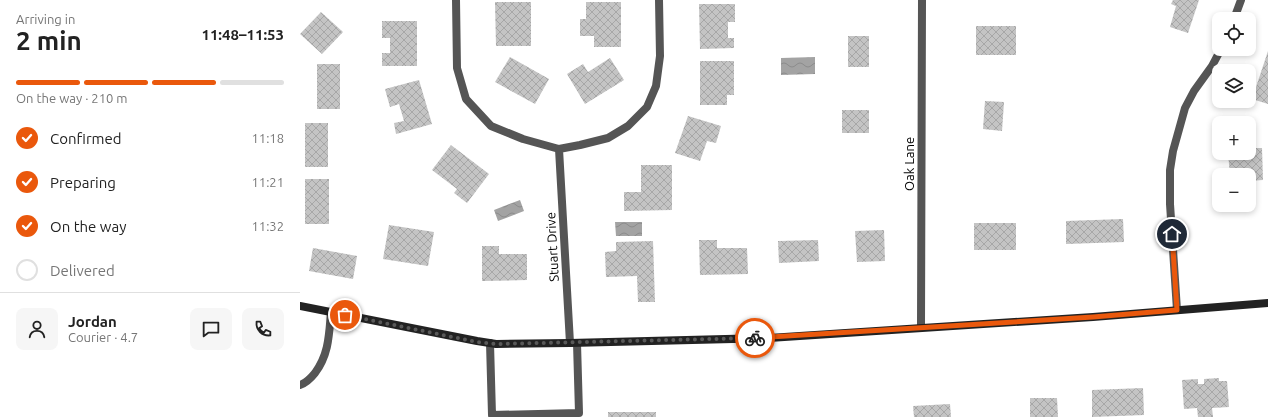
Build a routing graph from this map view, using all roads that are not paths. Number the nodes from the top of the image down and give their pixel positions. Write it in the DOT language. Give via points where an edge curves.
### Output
graph roads {
  1 [pos="456,0"];
  2 [pos="660,0"];
  3 [pos="922,0"];
  4 [pos="1241,0"];
  5 [pos="1237,12"];
  6 [pos="1217,56"];
  7 [pos="559,149"];
  8 [pos="1268,303"];
  9 [pos="300,306"];
  10 [pos="1177,310"];
  11 [pos="331,312"];
  12 [pos="921,327"];
  13 [pos="490,343"];
  14 [pos="574,343"];
  15 [pos="300,385"];
  16 [pos="579,415"];
  1 -- 7 [label="street" via="457,68 466,99 491,126 523,139"];
  2 -- 7 [label="street" via="660,56 656,86 647,107 628,126 608,138"];
  3 -- 12 [label="street, Oak Lane"];
  4 -- 5 [label="street"];
  6 -- 10 [label="street" via="1186,108 1173,151 1170,204"];
  7 -- 14 [label="street, Stuart Drive"];
  8 -- 10 [label="street"];
  9 -- 11 [label="street"];
  10 -- 12 [label="street"];
  11 -- 13 [label="street"];
  11 -- 15 [label="street" via="325,355 311,377"];
  12 -- 14 [label="street" via="769,338"];
  13 -- 14 [label="street"];
  13 -- 16 [label="street" via="492,415"];
  14 -- 16 [label="street, Stuart Drive"];
}
